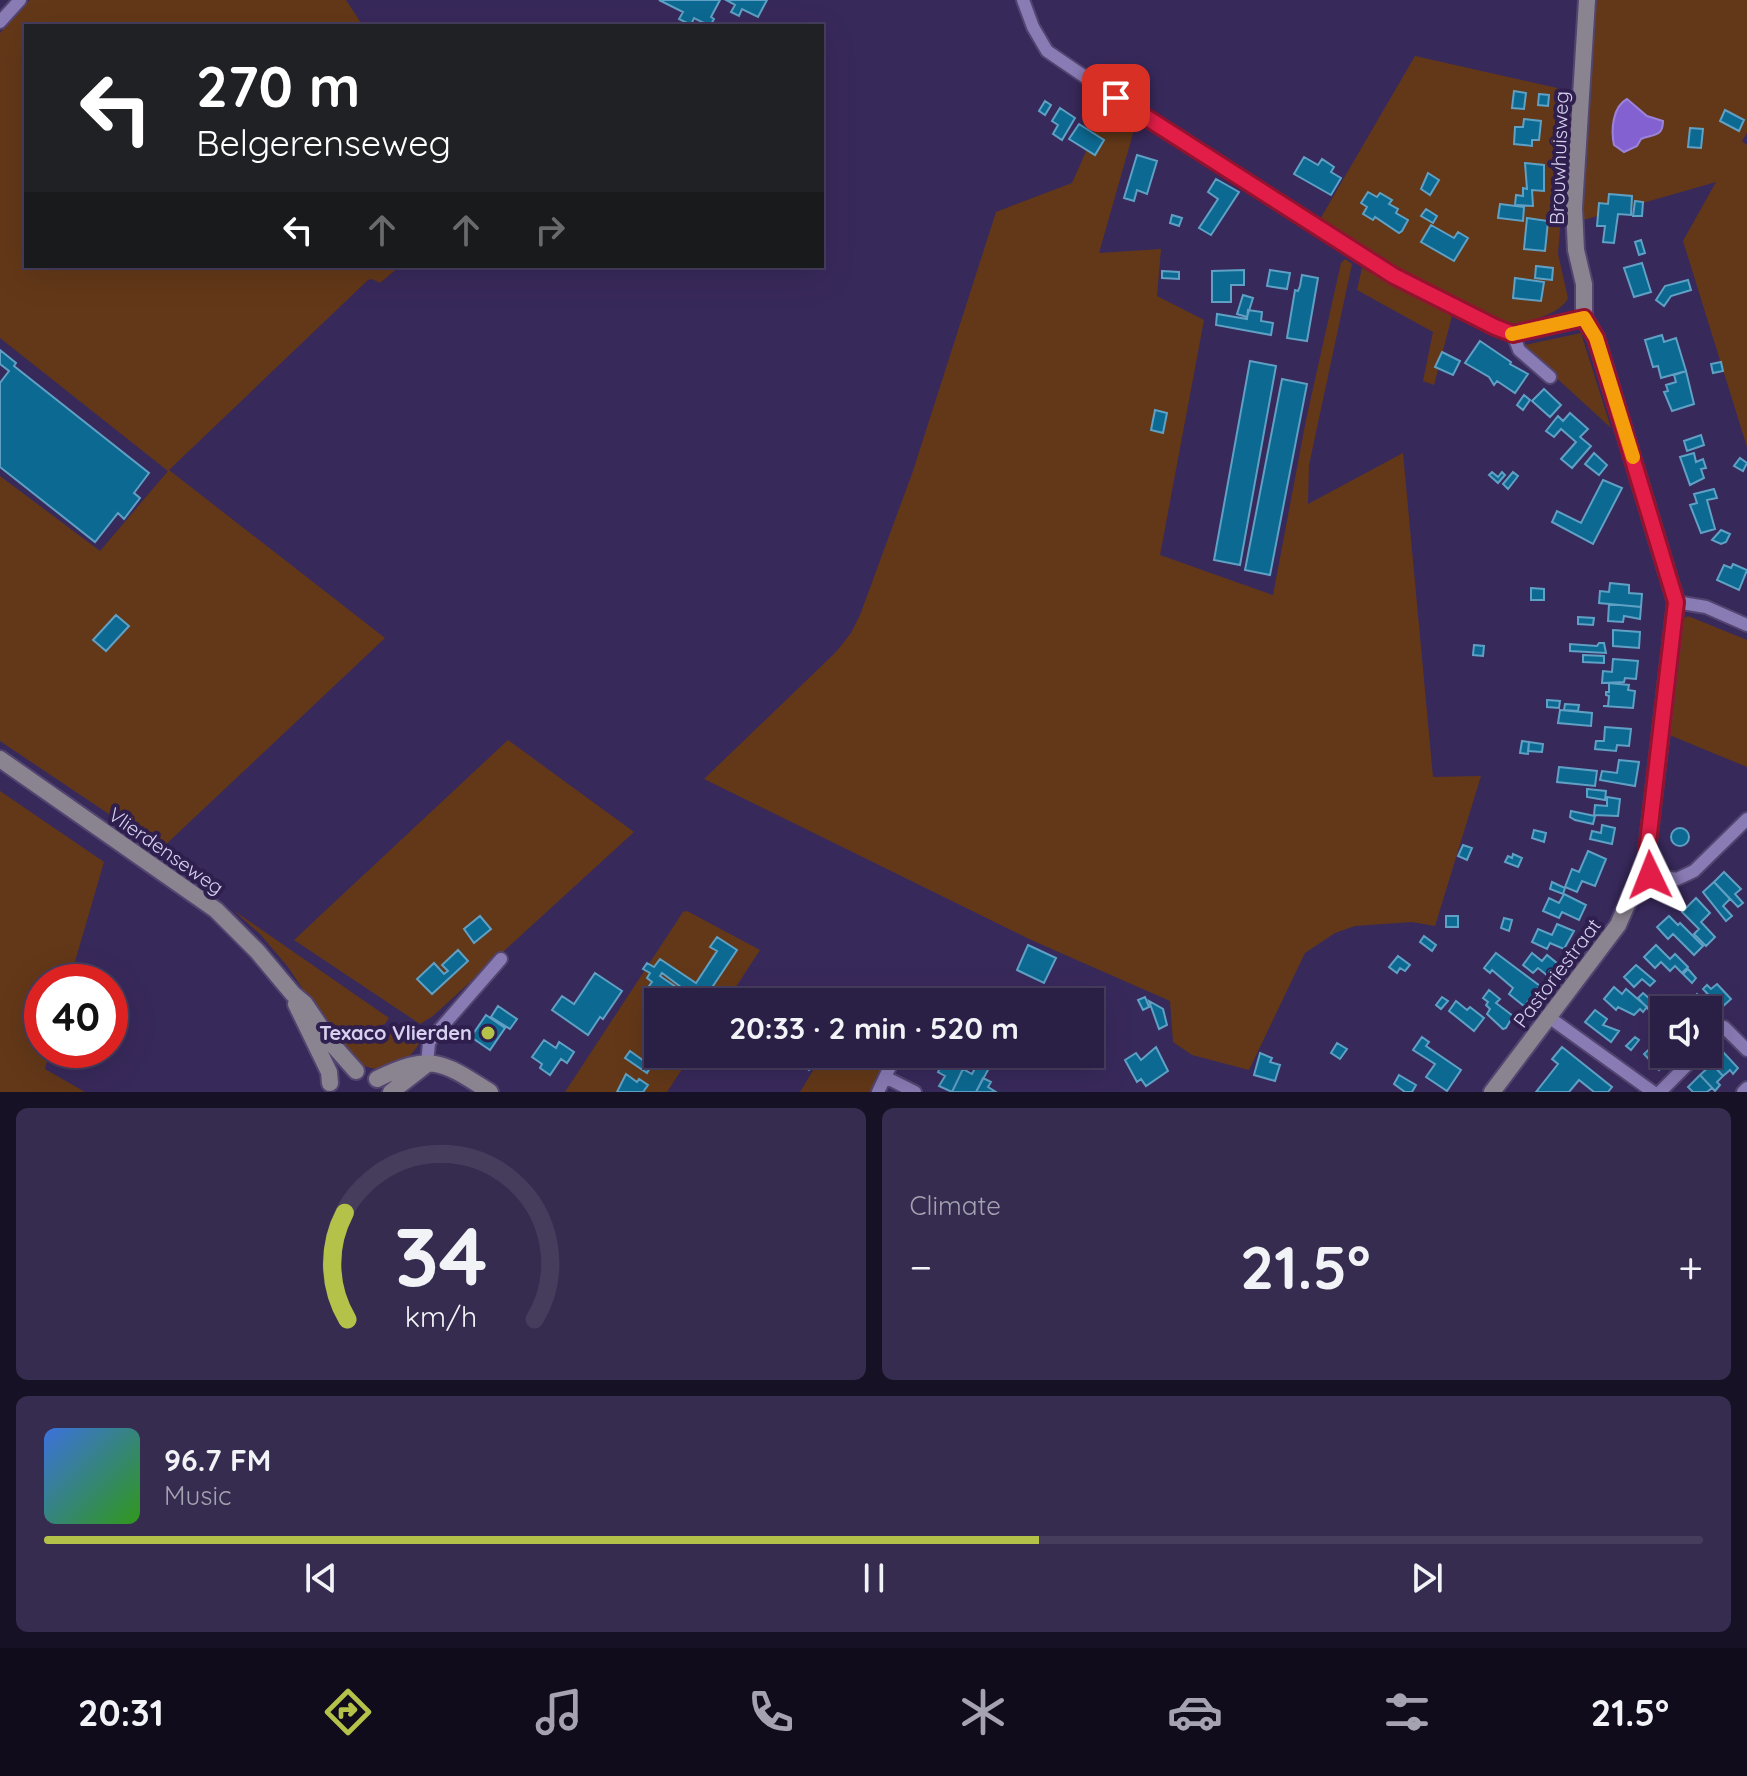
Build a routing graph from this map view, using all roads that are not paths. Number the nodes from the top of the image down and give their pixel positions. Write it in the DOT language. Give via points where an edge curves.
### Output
graph roads {
  1 [pos="20,0"];
  2 [pos="1023,0"];
  3 [pos="1587,0"];
  4 [pos="0,22"];
  5 [pos="1584,318"];
  6 [pos="1513,334"];
  7 [pos="1550,377"];
  8 [pos="1676,602"];
  9 [pos="1747,625"];
  10 [pos="0,759"];
  11 [pos="1747,819"];
  12 [pos="1650,875"];
  13 [pos="501,959"];
  14 [pos="293,994"];
  15 [pos="1550,1018"];
  16 [pos="1722,1029"];
  17 [pos="1747,1050"];
  18 [pos="427,1064"];
  19 [pos="889,1068"];
  20 [pos="1684,1068"];
  21 [pos="356,1071"];
  22 [pos="885,1077"];
  23 [pos="328,1088"];
  24 [pos="384,1088"];
  25 [pos="490,1092"];
  26 [pos="878,1092"];
  27 [pos="915,1092"];
  28 [pos="1492,1092"];
  29 [pos="1653,1092"];
  30 [pos="1660,1092"];
  1 -- 4 [label="street"];
  2 -- 6 [label="street" via="1047,51 1394,276"];
  3 -- 5 [label="street, Brouwhuisweg" via="1574,208"];
  5 -- 6 [label="street"];
  5 -- 8 [label="street, Brouwhuisweg" via="1596,338"];
  6 -- 7 [label="street" via="1519,350"];
  8 -- 9 [label="street" via="1706,607"];
  8 -- 12 [label="street, Brouwhuisweg" via="1647,851"];
  10 -- 14 [label="street, Vlierdenseweg" via="216,910"];
  11 -- 12 [label="street" via="1694,871 1677,879"];
  12 -- 15 [label="street, Pastoriestraat" via="1631,895 1618,925"];
  13 -- 18 [label="street" via="434,1035"];
  14 -- 21 [label="street, Vlierdenseweg"];
  14 -- 23 [label="street, Vlierdenseweg" via="329,1072"];
  15 -- 28 [label="street, Pastoriestraat"];
  15 -- 29 [label="street"];
  16 -- 17 [label="street"];
  18 -- 24 [label="street" via="399,1069"];
  18 -- 25 [label="street" via="449,1066"];
  19 -- 22 [label="street"];
  20 -- 30 [label="street"];
  21 -- 23 [label="street" via="341,1074"];
  21 -- 24 [label="street" via="370,1074"];
  22 -- 26 [label="street"];
  22 -- 27 [label="street"];
}
